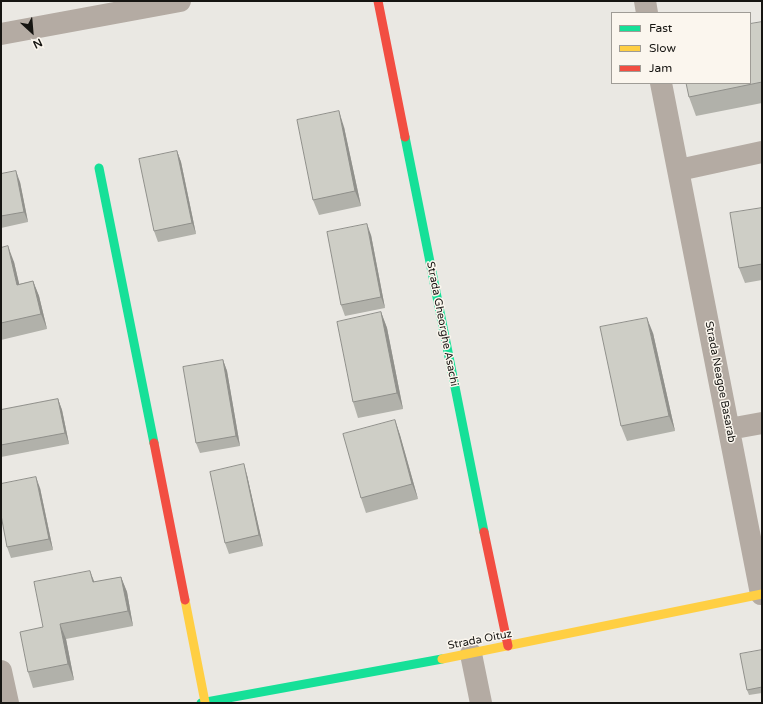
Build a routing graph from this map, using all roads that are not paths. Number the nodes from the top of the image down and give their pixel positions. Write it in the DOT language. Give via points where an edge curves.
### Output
graph roads {
  1 [pos="180,1"];
  2 [pos="378,1"];
  3 [pos="645,1"];
  4 [pos="647,12"];
  5 [pos="1,34"];
  6 [pos="661,84"];
  7 [pos="762,152"];
  8 [pos="99,168"];
  9 [pos="679,170"];
  10 [pos="762,423"];
  11 [pos="729,429"];
  12 [pos="762,594"];
  13 [pos="508,646"];
  14 [pos="471,654"];
  15 [pos="1,671"];
  16 [pos="8,703"];
  17 [pos="203,703"];
  18 [pos="481,703"];
  1 -- 5 [label="street"];
  2 -- 13 [label="street, Strada Gheorghe Asachi"];
  3 -- 4 [label="street"];
  6 -- 9 [label="street, Strada Neagoe Basarab"];
  7 -- 9 [label="street"];
  8 -- 17 [label="street"];
  9 -- 11 [label="street, Strada Neagoe Basarab"];
  10 -- 11 [label="street"];
  11 -- 12 [label="street, Strada Neagoe Basarab"];
  12 -- 13 [label="street, Strada Oituz"];
  13 -- 14 [label="street, Strada Oituz"];
  14 -- 17 [label="street, Strada Oituz"];
  14 -- 18 [label="street"];
  15 -- 16 [label="street"];
}
